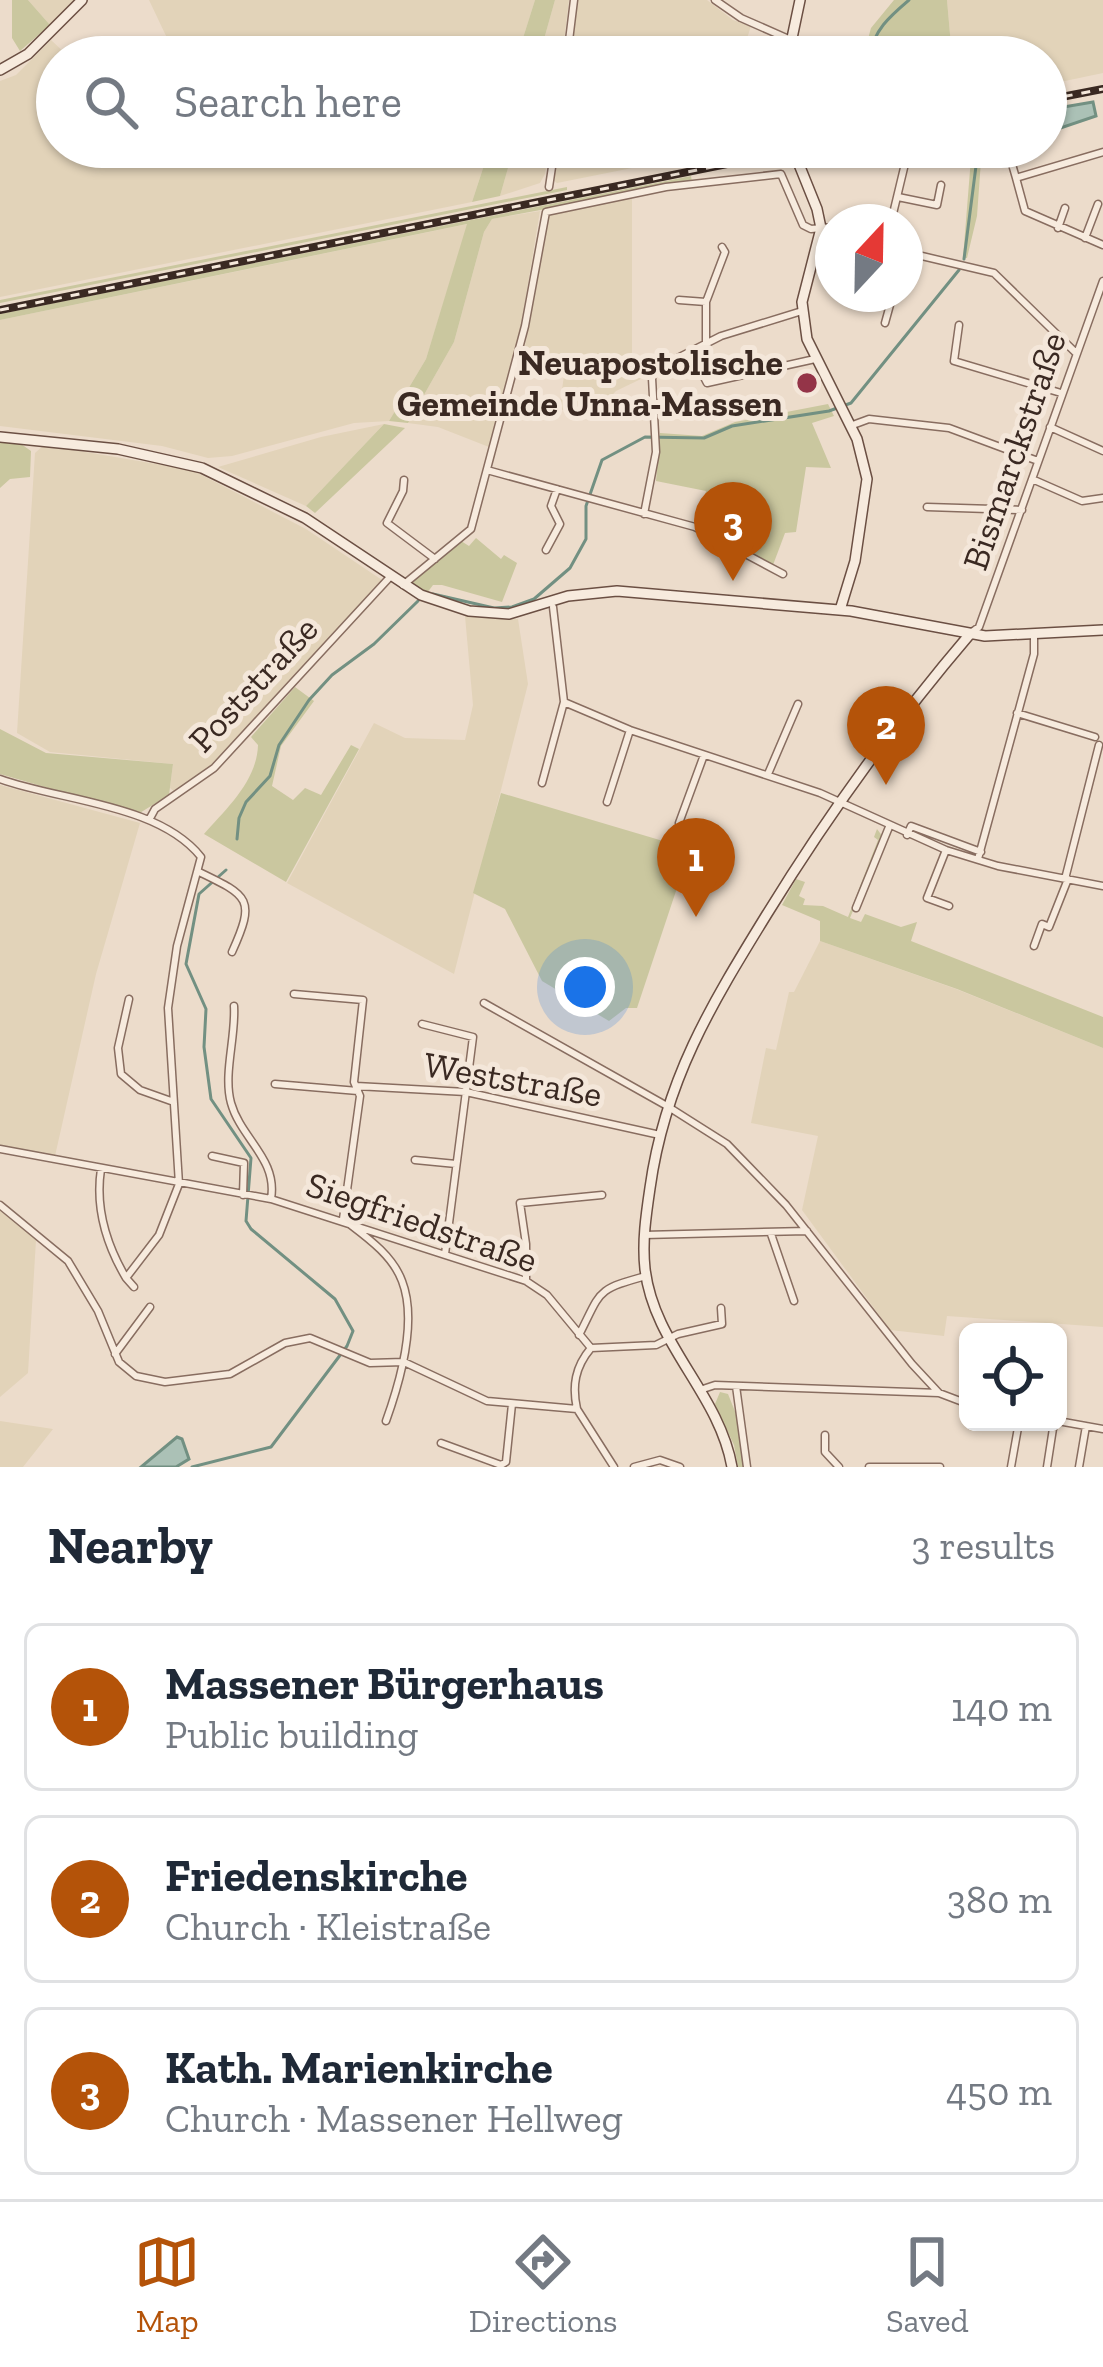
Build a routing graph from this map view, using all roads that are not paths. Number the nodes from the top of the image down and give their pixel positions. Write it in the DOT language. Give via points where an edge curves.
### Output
graph roads {
  1 [pos="82,0"];
  2 [pos="574,0"];
  3 [pos="715,0"];
  4 [pos="800,0"];
  5 [pos="46,36"];
  6 [pos="570,36"];
  7 [pos="781,36"];
  8 [pos="792,36"];
  9 [pos="36,46"];
  10 [pos="0,70"];
  11 [pos="1103,152"];
  12 [pos="1067,163"];
  13 [pos="551,168"];
  14 [pos="801,168"];
  15 [pos="904,168"];
  16 [pos="1013,168"];
  17 [pos="1049,168"];
  18 [pos="1016,178"];
  19 [pos="941,185"];
  20 [pos="549,187"];
  21 [pos="898,197"];
  22 [pos="816,204"];
  23 [pos="896,204"];
  24 [pos="1098,204"];
  25 [pos="1065,208"];
  26 [pos="1058,227"];
  27 [pos="815,228"];
  28 [pos="1085,238"];
  29 [pos="1103,245"];
  30 [pos="722,247"];
  31 [pos="923,258"];
  32 [pos="815,268"];
  33 [pos="1103,281"];
  34 [pos="680,300"];
  35 [pos="706,302"];
  36 [pos="1094,306"];
  37 [pos="1103,310"];
  38 [pos="802,311"];
  39 [pos="888,312"];
  40 [pos="885,323"];
  41 [pos="958,325"];
  42 [pos="706,344"];
  43 [pos="692,352"];
  44 [pos="1075,352"];
  45 [pos="815,359"];
  46 [pos="1061,393"];
  47 [pos="850,426"];
  48 [pos="1050,427"];
  49 [pos="0,437"];
  50 [pos="1103,451"];
  51 [pos="1038,461"];
  52 [pos="487,470"];
  53 [pos="1032,479"];
  54 [pos="404,480"];
  55 [pos="557,489"];
  56 [pos="1103,498"];
  57 [pos="927,507"];
  58 [pos="1022,510"];
  59 [pos="644,514"];
  60 [pos="546,550"];
  61 [pos="435,560"];
  62 [pos="783,574"];
  63 [pos="390,578"];
  64 [pos="403,585"];
  65 [pos="553,607"];
  66 [pos="845,611"];
  67 [pos="1103,630"];
  68 [pos="1034,633"];
  69 [pos="970,634"];
  70 [pos="564,702"];
  71 [pos="798,704"];
  72 [pos="1018,713"];
  73 [pos="630,730"];
  74 [pos="1100,740"];
  75 [pos="704,755"];
  76 [pos="768,774"];
  77 [pos="0,779"];
  78 [pos="542,783"];
  79 [pos="608,802"];
  80 [pos="836,804"];
  81 [pos="149,820"];
  82 [pos="680,823"];
  83 [pos="890,827"];
  84 [pos="907,835"];
  85 [pos="946,850"];
  86 [pos="980,856"];
  87 [pos="199,872"];
  88 [pos="1066,879"];
  89 [pos="1103,886"];
  90 [pos="949,906"];
  91 [pos="856,908"];
  92 [pos="1034,946"];
  93 [pos="232,952"];
  94 [pos="294,994"];
  95 [pos="129,999"];
  96 [pos="484,1004"];
  97 [pos="234,1006"];
  98 [pos="422,1024"];
  99 [pos="275,1084"];
  100 [pos="357,1089"];
  101 [pos="466,1092"];
  102 [pos="171,1101"];
  103 [pos="667,1106"];
  104 [pos="660,1135"];
  105 [pos="0,1149"];
  106 [pos="212,1156"];
  107 [pos="415,1160"];
  108 [pos="456,1164"];
  109 [pos="101,1169"];
  110 [pos="179,1184"];
  111 [pos="247,1195"];
  112 [pos="602,1195"];
  113 [pos="271,1199"];
  114 [pos="0,1204"];
  115 [pos="343,1220"];
  116 [pos="807,1232"];
  117 [pos="771,1234"];
  118 [pos="644,1235"];
  119 [pos="445,1254"];
  120 [pos="646,1276"];
  121 [pos="126,1278"];
  122 [pos="526,1281"];
  123 [pos="134,1287"];
  124 [pos="794,1300"];
  125 [pos="150,1307"];
  126 [pos="721,1308"];
  127 [pos="579,1335"];
  128 [pos="667,1340"];
  129 [pos="591,1348"];
  130 [pos="116,1354"];
  131 [pos="404,1362"];
  132 [pos="736,1386"];
  133 [pos="700,1390"];
  134 [pos="940,1394"];
  135 [pos="959,1401"];
  136 [pos="512,1404"];
  137 [pos="577,1409"];
  138 [pos="386,1421"];
  139 [pos="1067,1423"];
  140 [pos="1087,1426"];
  141 [pos="1103,1429"];
  142 [pos="1017,1431"];
  143 [pos="1054,1431"];
  144 [pos="825,1435"];
  145 [pos="442,1443"];
  146 [pos="917,1466"];
  147 [pos="614,1467"];
  148 [pos="634,1467"];
  149 [pos="680,1467"];
  150 [pos="732,1467"];
  151 [pos="747,1467"];
  152 [pos="839,1467"];
  153 [pos="869,1467"];
  154 [pos="884,1467"];
  155 [pos="940,1467"];
  156 [pos="1011,1467"];
  157 [pos="1047,1467"];
  158 [pos="1078,1467"];
  1 -- 5 [label="main road"];
  2 -- 6 [label="street"];
  3 -- 7 [label="street"];
  4 -- 8 [label="main road"];
  9 -- 10 [label="main road"];
  11 -- 12 [label="street"];
  13 -- 20 [label="street"];
  14 -- 22 [label="main road"];
  15 -- 21 [label="street"];
  16 -- 18 [label="street"];
  17 -- 18 [label="street"];
  18 -- 26 [label="street" via="1025,211"];
  19 -- 21 [label="street" via="937,205"];
  21 -- 23 [label="street"];
  24 -- 28 [label="street"];
  25 -- 26 [label="street"];
  26 -- 28 [label="street"];
  27 -- 52 [label="street" via="801,221 782,174 552,210 543,218"];
  28 -- 29 [label="street"];
  30 -- 35 [label="street"];
  31 -- 44 [label="street" via="1003,279"];
  32 -- 38 [label="main road"];
  33 -- 36 [label="street, Bismarckstraße"];
  34 -- 35 [label="street"];
  35 -- 42 [label="street"];
  36 -- 37 [label="street"];
  36 -- 44 [label="street, Bismarckstraße"];
  38 -- 42 [label="street"];
  38 -- 45 [label="main road"];
  39 -- 40 [label="street"];
  41 -- 46 [label="street" via="954,362"];
  42 -- 43 [label="street"];
  43 -- 45 [label="street" via="706,383"];
  43 -- 59 [label="street" via="653,373 656,441"];
  44 -- 46 [label="street, Bismarckstraße"];
  45 -- 47 [label="main road"];
  46 -- 48 [label="street, Bismarckstraße"];
  47 -- 51 [label="street" via="869,419 949,428"];
  47 -- 66 [label="main road" via="867,493"];
  48 -- 50 [label="street"];
  48 -- 51 [label="street, Bismarckstraße"];
  49 -- 63 [label="main road" via="118,448 202,467 305,518"];
  51 -- 53 [label="street, Bismarckstraße"];
  52 -- 55 [label="street"];
  52 -- 61 [label="street" via="471,529"];
  53 -- 56 [label="street" via="1082,501"];
  53 -- 58 [label="street, Bismarckstraße"];
  54 -- 61 [label="street" via="387,523"];
  55 -- 59 [label="street"];
  55 -- 60 [label="street" via="551,506 560,524"];
  57 -- 58 [label="street"];
  58 -- 69 [label="street, Bismarckstraße"];
  59 -- 62 [label="street" via="695,527"];
  61 -- 64 [label="street"];
  63 -- 64 [label="main road"];
  63 -- 81 [label="street, Poststraße" via="214,768"];
  64 -- 66 [label="main road" via="486,614 604,591"];
  65 -- 70 [label="street"];
  66 -- 69 [label="main road"];
  67 -- 68 [label="main road"];
  68 -- 69 [label="main road"];
  68 -- 72 [label="street"];
  69 -- 80 [label="main road"];
  70 -- 73 [label="street"];
  70 -- 78 [label="street"];
  71 -- 76 [label="street"];
  72 -- 74 [label="street"];
  72 -- 86 [label="street"];
  73 -- 75 [label="street"];
  73 -- 79 [label="street"];
  74 -- 88 [label="street"];
  75 -- 76 [label="street"];
  75 -- 82 [label="street"];
  76 -- 80 [label="street"];
  77 -- 81 [label="street"];
  80 -- 83 [label="street"];
  80 -- 103 [label="main road" via="712,1004"];
  81 -- 87 [label="street" via="200,855"];
  83 -- 84 [label="street"];
  83 -- 91 [label="street"];
  84 -- 85 [label="street"];
  84 -- 86 [label="street" via="911,826"];
  85 -- 86 [label="street"];
  85 -- 90 [label="street" via="927,898"];
  86 -- 88 [label="street"];
  87 -- 93 [label="street" via="248,905"];
  87 -- 102 [label="street" via="168,1008"];
  88 -- 89 [label="street"];
  88 -- 92 [label="street"];
  94 -- 100 [label="street" via="363,1000"];
  95 -- 102 [label="street" via="121,1074"];
  96 -- 103 [label="street"];
  97 -- 113 [label="street, Siegfriedstraße" via="230,1099 269,1167"];
  98 -- 101 [label="street" via="473,1037"];
  99 -- 100 [label="street, Weststraße"];
  100 -- 101 [label="street, Weststraße"];
  100 -- 115 [label="street"];
  101 -- 104 [label="street, Weststraße"];
  101 -- 108 [label="street"];
  102 -- 110 [label="street"];
  103 -- 104 [label="main road"];
  103 -- 116 [label="street" via="742,1157"];
  104 -- 118 [label="main road"];
  105 -- 109 [label="street"];
  106 -- 111 [label="street" via="244,1163"];
  107 -- 108 [label="street"];
  108 -- 119 [label="street"];
  109 -- 110 [label="street"];
  109 -- 121 [label="street" via="104,1231"];
  110 -- 111 [label="street"];
  110 -- 121 [label="street" via="159,1235"];
  111 -- 113 [label="street"];
  112 -- 122 [label="street" via="520,1203"];
  113 -- 115 [label="street, Siegfriedstraße"];
  114 -- 130 [label="street" via="68,1261"];
  115 -- 119 [label="street, Siegfriedstraße"];
  115 -- 131 [label="street" via="378,1246 402,1280"];
  116 -- 117 [label="street"];
  116 -- 134 [label="street"];
  117 -- 118 [label="street"];
  117 -- 124 [label="street"];
  118 -- 120 [label="main road"];
  119 -- 122 [label="street, Siegfriedstraße"];
  120 -- 127 [label="street" via="601,1292"];
  120 -- 128 [label="main road"];
  121 -- 123 [label="street"];
  122 -- 127 [label="street, Siegfriedstraße"];
  125 -- 130 [label="street"];
  126 -- 128 [label="street" via="722,1324"];
  127 -- 129 [label="street, Siegfriedstraße"];
  128 -- 129 [label="street"];
  128 -- 133 [label="main road"];
  129 -- 137 [label="street" via="574,1382"];
  130 -- 131 [label="street" via="130,1373 182,1382 230,1374 301,1339 370,1363"];
  131 -- 136 [label="street" via="487,1401"];
  131 -- 138 [label="street"];
  132 -- 133 [label="street"];
  132 -- 134 [label="street"];
  132 -- 151 [label="street"];
  133 -- 150 [label="main road"];
  134 -- 135 [label="street"];
  136 -- 137 [label="street"];
  136 -- 145 [label="street" via="501,1466"];
  137 -- 147 [label="street"];
  139 -- 140 [label="street"];
  140 -- 141 [label="street"];
  140 -- 158 [label="street"];
  142 -- 156 [label="street"];
  143 -- 157 [label="street"];
  144 -- 152 [label="street" via="825,1452"];
  146 -- 154 [label="street"];
  146 -- 155 [label="street"];
  148 -- 149 [label="street" via="660,1460"];
  153 -- 154 [label="street"];
}
